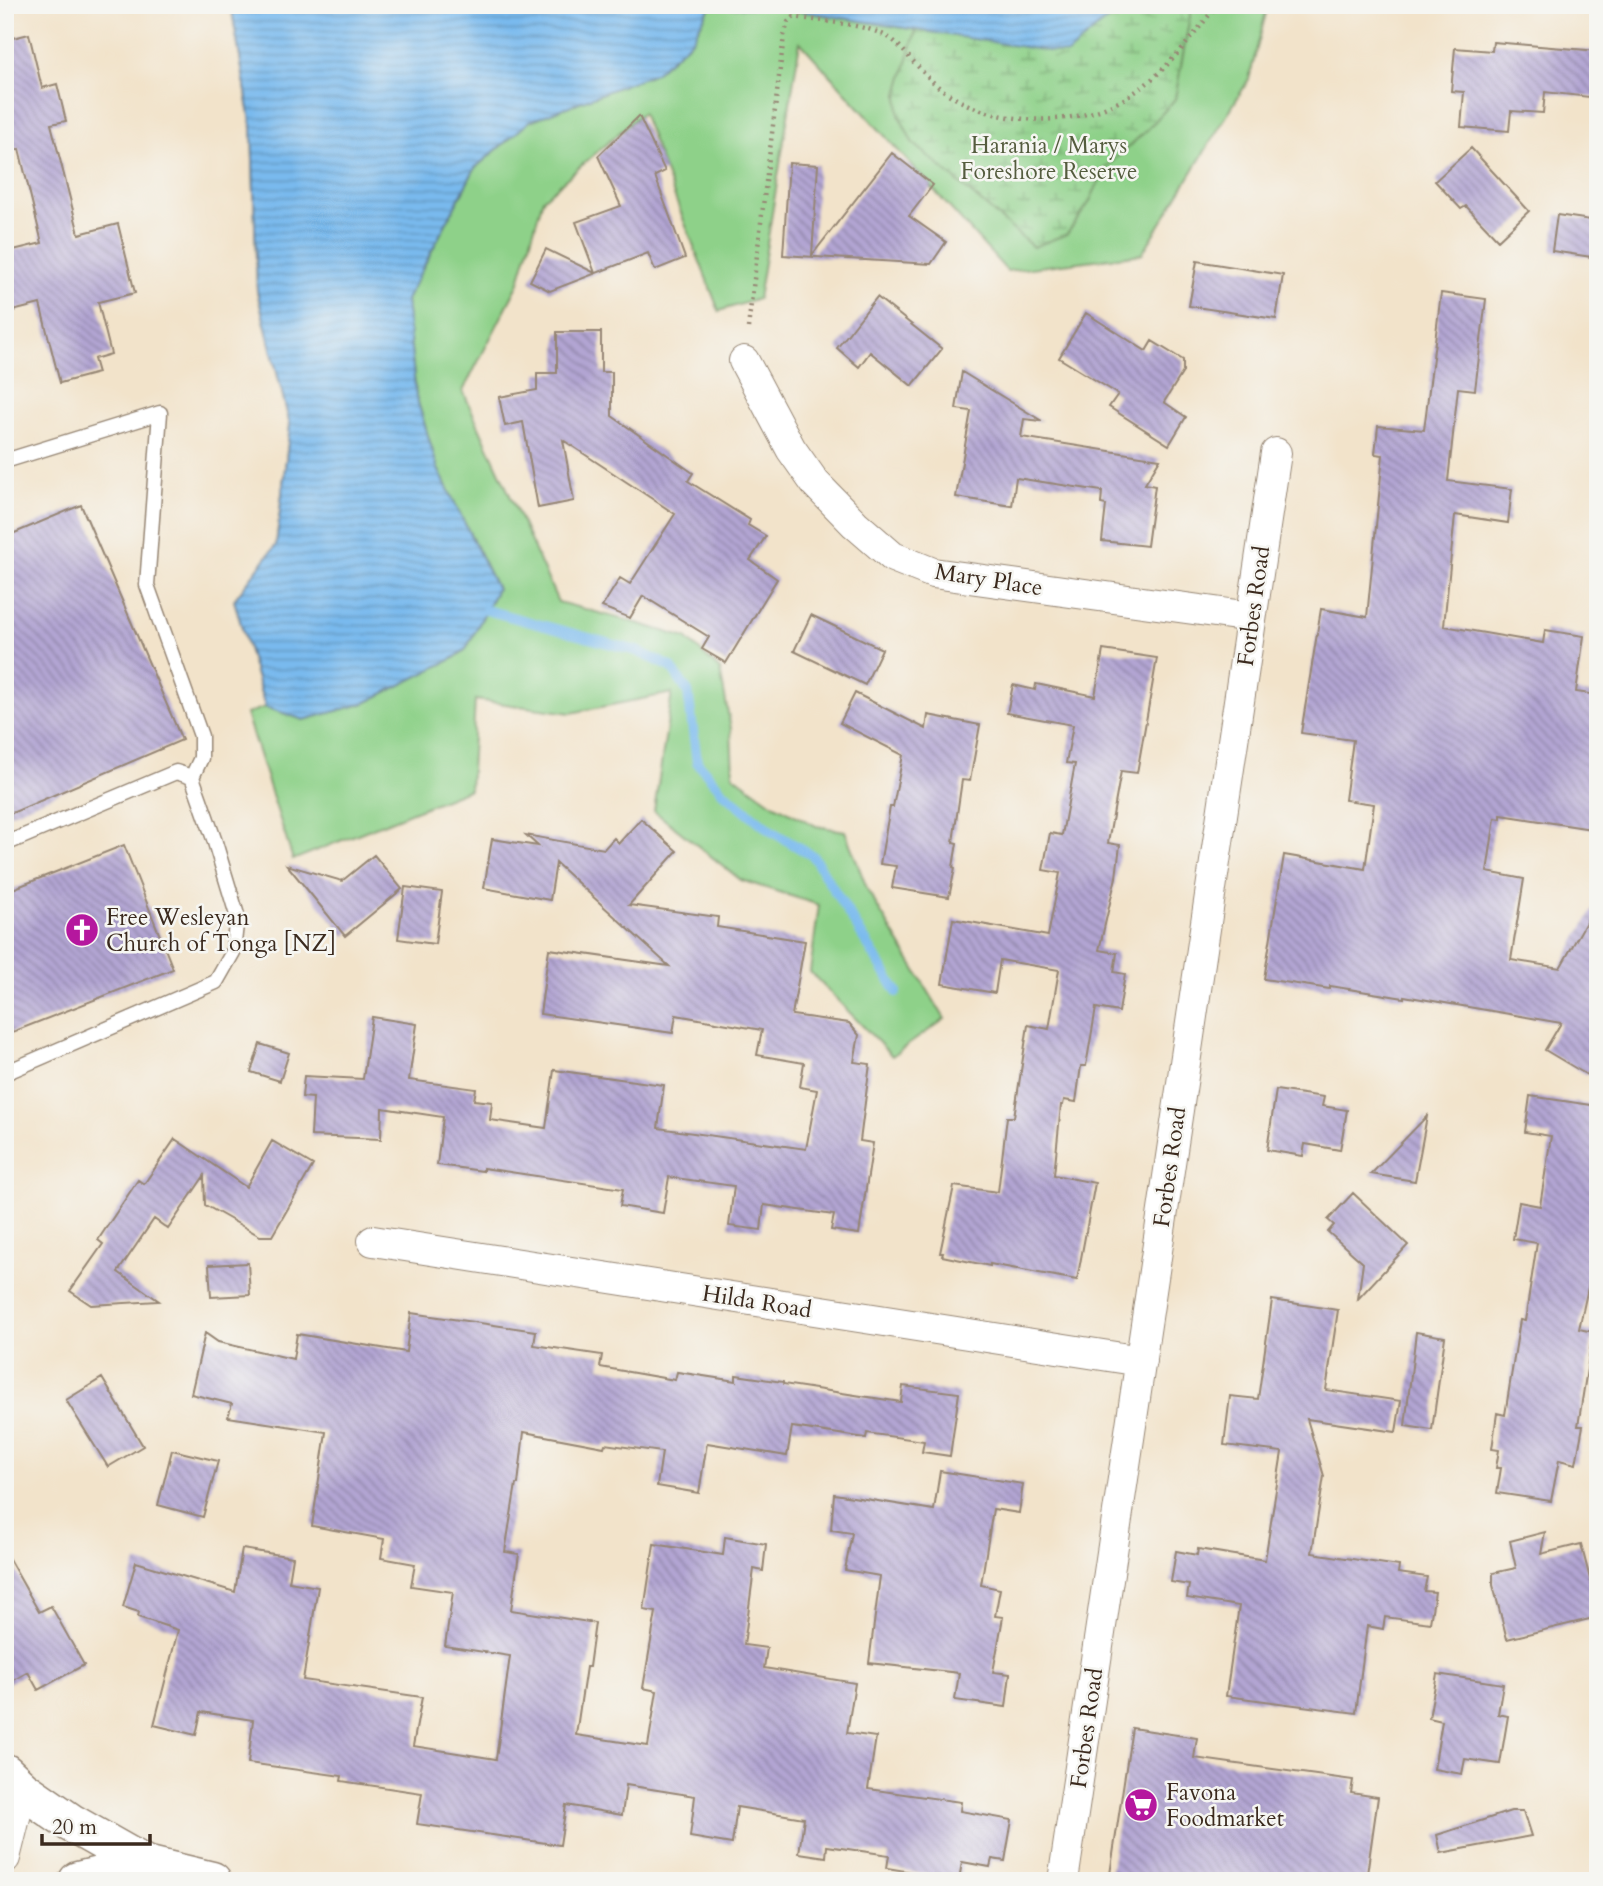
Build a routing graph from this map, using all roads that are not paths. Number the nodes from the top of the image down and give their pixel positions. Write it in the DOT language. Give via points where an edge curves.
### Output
graph roads {
  1 [pos="744,360"];
  2 [pos="1276,453"];
  3 [pos="5,461"];
  4 [pos="1251,617"];
  5 [pos="192,777"];
  6 [pos="5,844"];
  7 [pos="5,1073"];
  8 [pos="373,1241"];
  9 [pos="1140,1361"];
  10 [pos="14,1781"];
  11 [pos="5,1857"];
  12 [pos="145,1865"];
  13 [pos="78,1881"];
  14 [pos="212,1881"];
  15 [pos="1063,1881"];
  1 -- 4 [label="street, Mary Place" via="815,483 893,557 933,573"];
  2 -- 4 [label="street, Forbes Road"];
  3 -- 5 [label="lane" via="160,413 147,585 201,736 201,758"];
  4 -- 9 [label="street, Forbes Road"];
  5 -- 6 [label="lane" via="176,772"];
  5 -- 7 [label="lane" via="237,915 233,952 216,982"];
  8 -- 9 [label="street, Hilda Road"];
  9 -- 15 [label="street, Forbes Road"];
  10 -- 11 [label="street"];
  10 -- 12 [label="main road" via="71,1823"];
  12 -- 13 [label="main road"];
  12 -- 14 [label="main road"];
}
